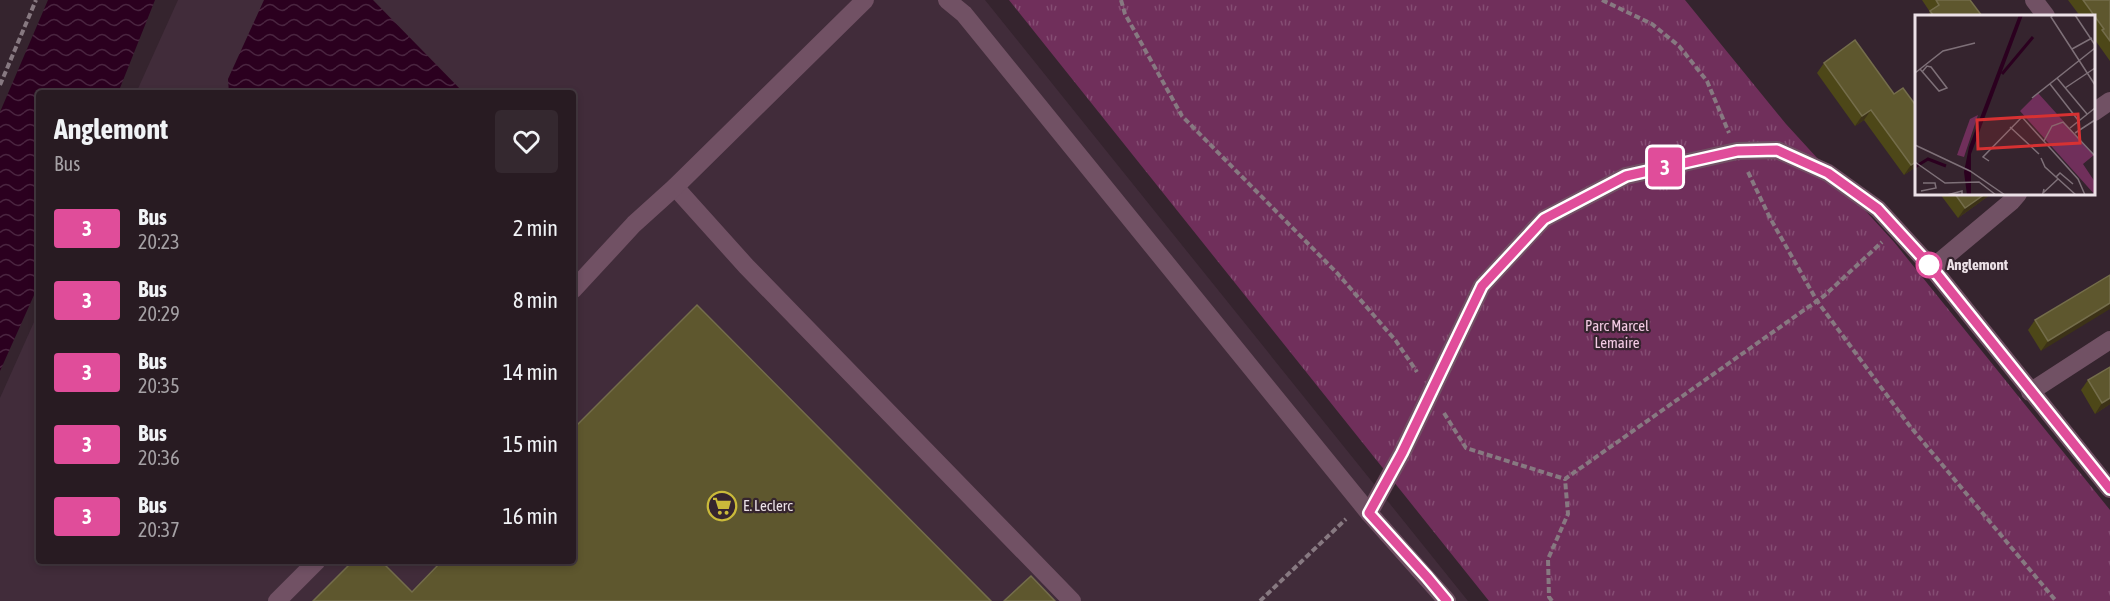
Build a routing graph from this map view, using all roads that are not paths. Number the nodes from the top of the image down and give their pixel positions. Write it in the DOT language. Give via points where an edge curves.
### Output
graph roads {
  1 [pos="865,0"];
  2 [pos="947,0"];
  3 [pos="2034,0"];
  4 [pos="2045,15"];
  5 [pos="675,187"];
  6 [pos="2017,195"];
  7 [pos="1932,268"];
  8 [pos="576,287"];
  9 [pos="2110,340"];
  10 [pos="2030,392"];
  11 [pos="2110,489"];
  12 [pos="1365,508"];
  13 [pos="314,564"];
  14 [pos="277,601"];
  15 [pos="1072,601"];
  16 [pos="1447,601"];
  1 -- 5 [label="street"];
  2 -- 12 [label="street" via="964,14"];
  3 -- 4 [label="street"];
  5 -- 8 [label="street" via="634,224"];
  5 -- 15 [label="street" via="746,266"];
  6 -- 7 [label="street"];
  7 -- 10 [label="street"];
  7 -- 12 [label="street" via="1878,209 1828,173 1777,150 1737,151 1626,176 1544,219 1482,286 1402,453"];
  9 -- 10 [label="street"];
  10 -- 11 [label="street"];
  12 -- 16 [label="street"];
  13 -- 14 [label="street"];
}
